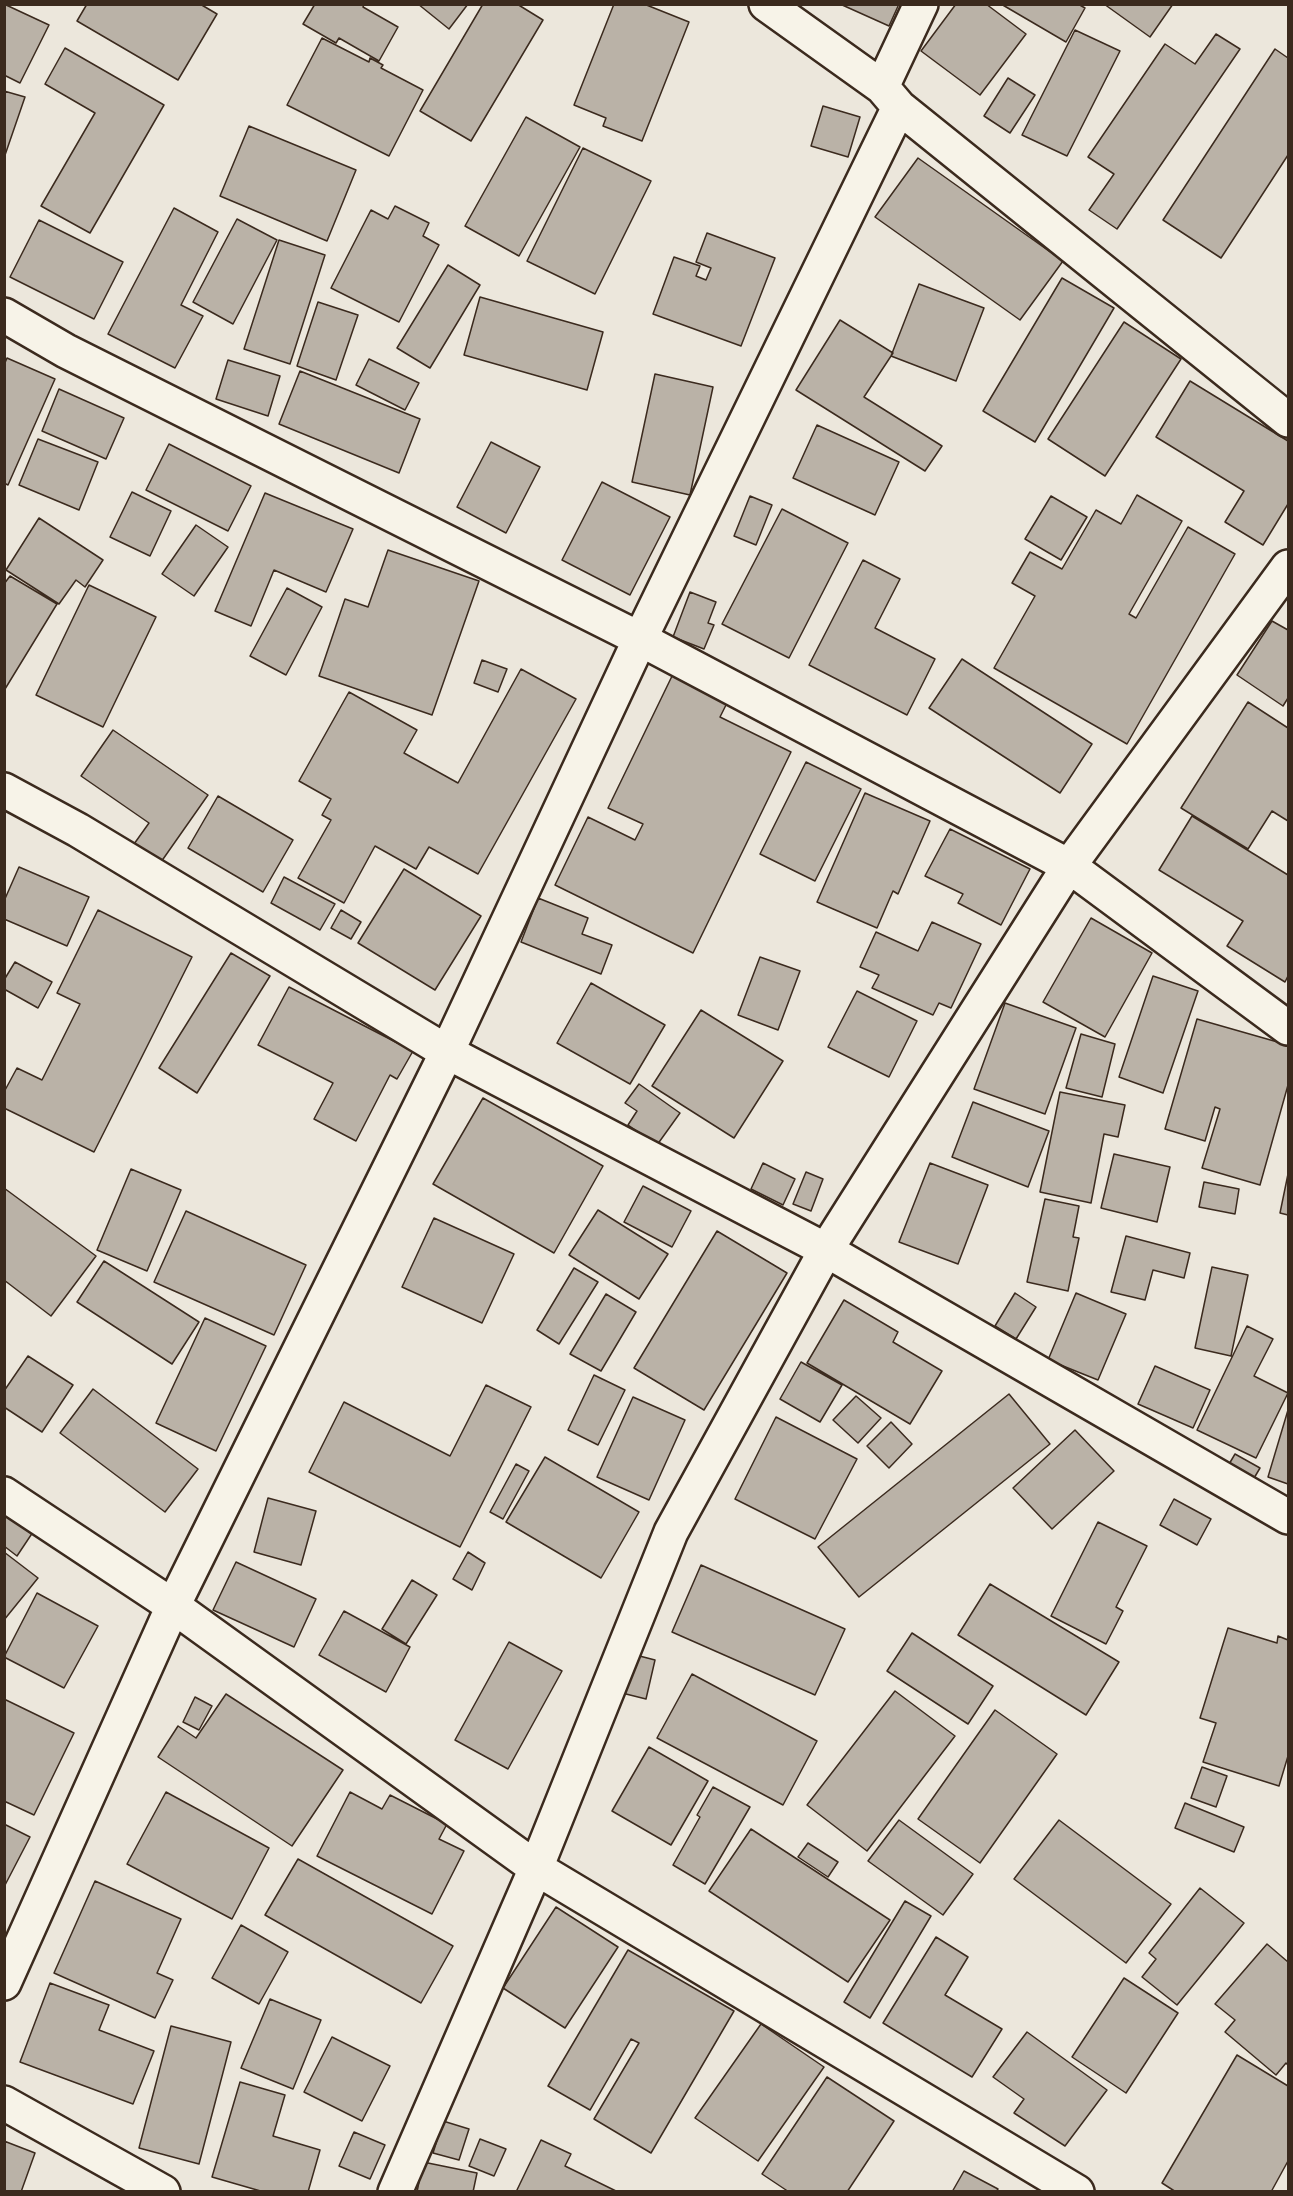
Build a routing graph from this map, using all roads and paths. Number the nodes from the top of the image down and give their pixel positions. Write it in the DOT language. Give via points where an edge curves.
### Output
graph roads {
  1 [pos="766,4"];
  2 [pos="921,4"];
  3 [pos="891,97"];
  4 [pos="4,315"];
  5 [pos="1288,420"];
  6 [pos="1288,567"];
  7 [pos="640,639"];
  8 [pos="4,790"];
  9 [pos="1069,866"];
  10 [pos="1288,1028"];
  11 [pos="447,1052"];
  12 [pos="826,1250"];
  13 [pos="4,1494"];
  14 [pos="1288,1517"];
  15 [pos="173,1606"];
  16 [pos="536,1868"];
  17 [pos="4,1983"];
  18 [pos="4,2103"];
  19 [pos="163,2192"];
  20 [pos="395,2192"];
  21 [pos="1077,2192"];
  1 -- 3 [label="street"];
  2 -- 3 [label="street"];
  3 -- 5 [label="street"];
  3 -- 7 [label="street"];
  4 -- 7 [label="street" via="66,351"];
  6 -- 9 [label="street"];
  7 -- 9 [label="street"];
  7 -- 11 [label="street"];
  8 -- 11 [label="street" via="78,830"];
  9 -- 10 [label="street"];
  9 -- 12 [label="street"];
  11 -- 12 [label="street"];
  11 -- 15 [label="street"];
  12 -- 14 [label="street"];
  12 -- 16 [label="street" via="671,1532"];
  13 -- 15 [label="street"];
  15 -- 16 [label="street"];
  15 -- 17 [label="street"];
  16 -- 20 [label="street"];
  16 -- 21 [label="street"];
  18 -- 19 [label="street"];
}
